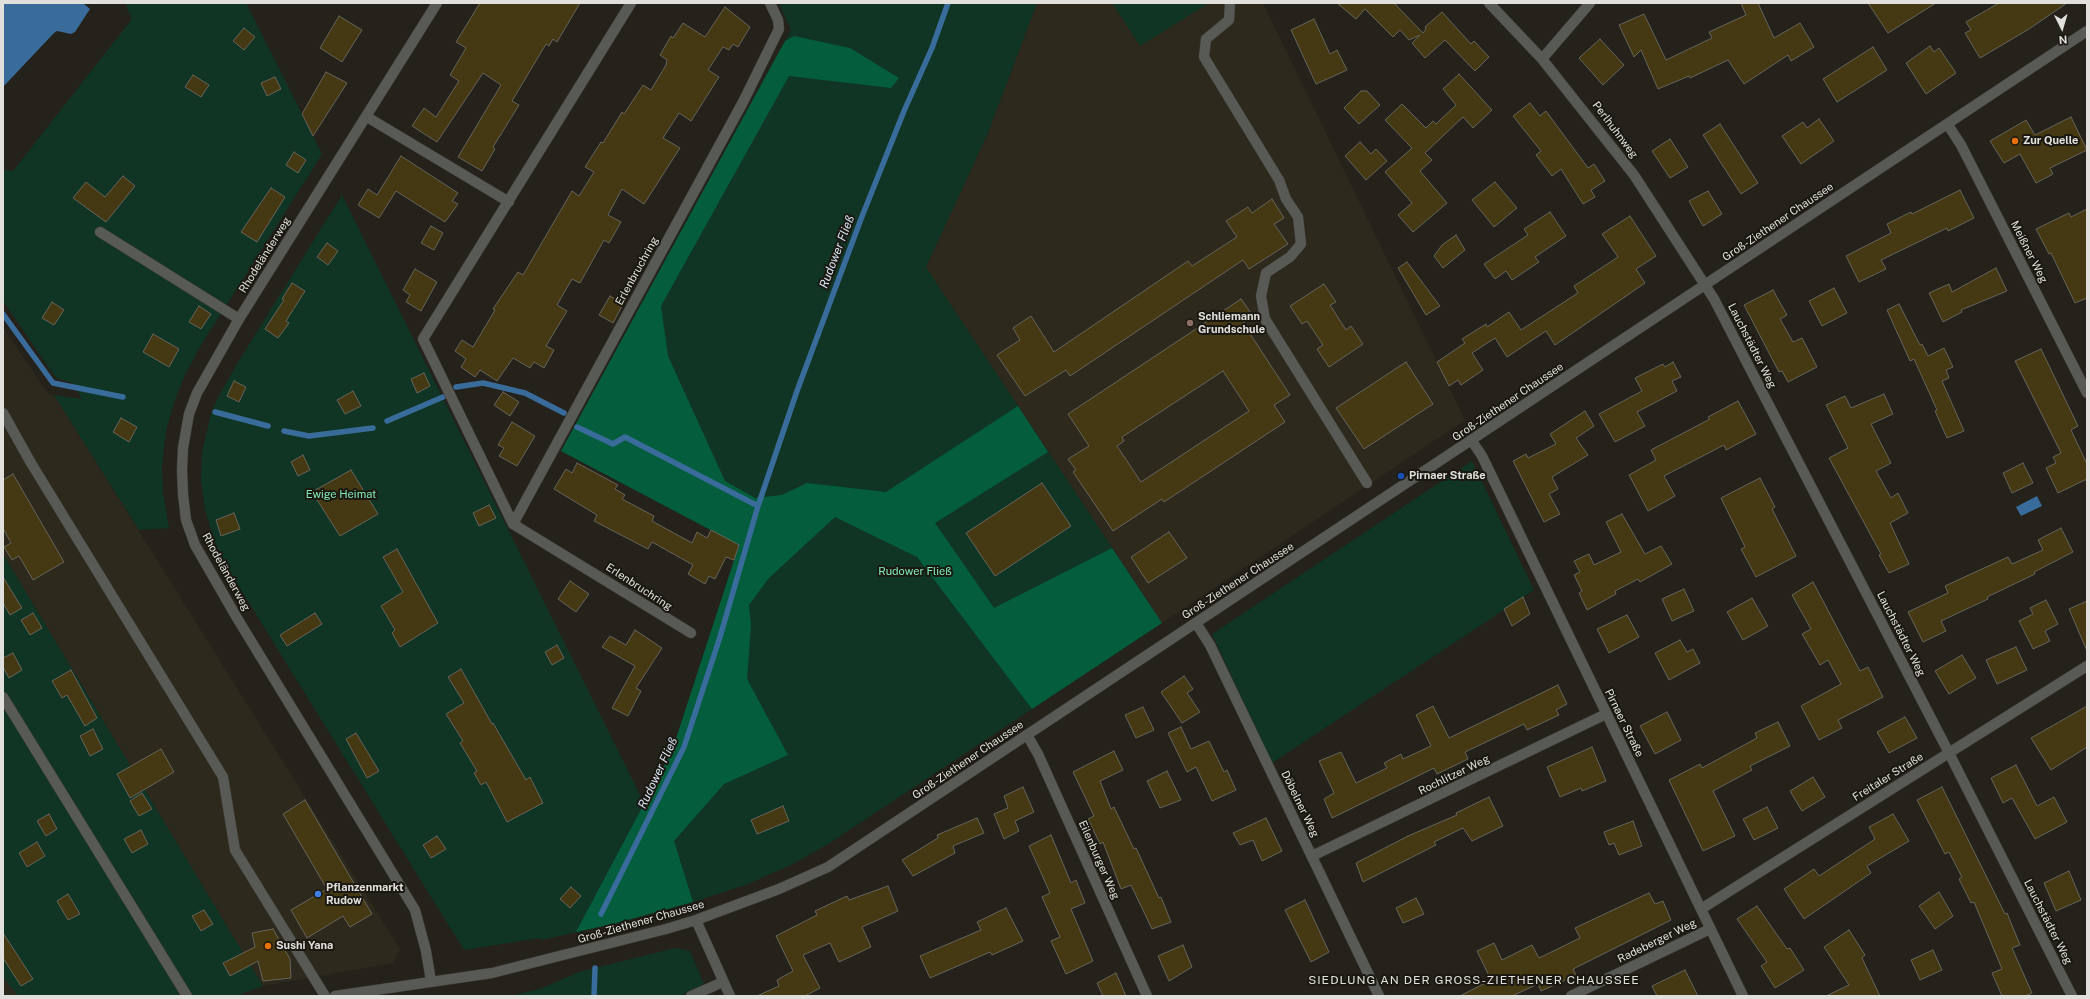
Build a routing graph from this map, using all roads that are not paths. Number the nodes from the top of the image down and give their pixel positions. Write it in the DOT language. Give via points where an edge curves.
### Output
graph roads {
  1 [pos="437,3"];
  2 [pos="631,3"];
  3 [pos="770,3"];
  4 [pos="1230,3"];
  5 [pos="1489,3"];
  6 [pos="1590,3"];
  7 [pos="2087,31"];
  8 [pos="1542,59"];
  9 [pos="367,117"];
  10 [pos="1948,125"];
  11 [pos="509,202"];
  12 [pos="100,232"];
  13 [pos="1705,285"];
  14 [pos="239,319"];
  15 [pos="2087,393"];
  16 [pos="3,413"];
  17 [pos="1472,440"];
  18 [pos="1367,483"];
  19 [pos="513,524"];
  20 [pos="1196,624"];
  21 [pos="690,633"];
  22 [pos="2087,666"];
  23 [pos="3,697"];
  24 [pos="1606,714"];
  25 [pos="1027,735"];
  26 [pos="1949,753"];
  27 [pos="1312,856"];
  28 [pos="1701,909"];
  29 [pos="696,920"];
  30 [pos="1710,929"];
  31 [pos="431,981"];
  32 [pos="723,982"];
  33 [pos="187,996"];
  34 [pos="325,996"];
  35 [pos="335,996"];
  36 [pos="691,996"];
  37 [pos="730,996"];
  38 [pos="1147,996"];
  39 [pos="1380,996"];
  40 [pos="1571,996"];
  41 [pos="1743,996"];
  42 [pos="2072,996"];
  1 -- 9 [label="street, Rhodeländerweg"];
  2 -- 11 [label="street"];
  3 -- 19 [label="street, Erlenbruchring" via="779,29 743,102"];
  4 -- 18 [label="street" via="1229,20 1206,39 1204,57 1279,180 1286,199 1298,217 1301,244 1290,257 1266,273 1261,296 1265,319"];
  5 -- 8 [label="street, Perlhuhnweg"];
  6 -- 8 [label="street"];
  7 -- 10 [label="street, Groß-Ziethener Chaussee"];
  8 -- 13 [label="street, Perlhuhnweg" via="1634,175"];
  9 -- 11 [label="street"];
  9 -- 14 [label="street, Rhodeländerweg"];
  10 -- 13 [label="street, Groß-Ziethener Chaussee"];
  10 -- 15 [label="street, Meißner Weg"];
  11 -- 19 [label="street" via="423,339"];
  12 -- 14 [label="street"];
  13 -- 17 [label="street, Groß-Ziethener Chaussee"];
  13 -- 26 [label="street, Lauchstädter Weg"];
  14 -- 31 [label="street, Rhodeländerweg" via="197,393 189,414 182,470 186,520 216,582 415,910"];
  16 -- 34 [label="street" via="31,464 223,777 235,850"];
  17 -- 20 [label="street, Groß-Ziethener Chaussee"];
  17 -- 24 [label="street, Pirnaer Straße"];
  19 -- 21 [label="street, Erlenbruchring"];
  20 -- 25 [label="street, Groß-Ziethener Chaussee"];
  20 -- 27 [label="street, Döbelner Weg" via="1210,645"];
  22 -- 26 [label="street, Freitaler Straße"];
  23 -- 33 [label="street"];
  24 -- 27 [label="street, Rochlitzer Weg"];
  24 -- 28 [label="street, Pirnaer Straße"];
  25 -- 29 [label="street, Groß-Ziethener Chaussee" via="828,867 779,889"];
  25 -- 38 [label="street, Eilenburger Weg"];
  26 -- 28 [label="street, Freitaler Straße"];
  26 -- 42 [label="street, Lauchstädter Weg"];
  27 -- 39 [label="street, Döbelner Weg"];
  28 -- 30 [label="street, Pirnaer Straße"];
  29 -- 31 [label="street, Groß-Ziethener Chaussee" via="492,973"];
  29 -- 32 [label="street"];
  30 -- 40 [label="street, Radeberger Weg"];
  30 -- 41 [label="street, Pirnaer Straße"];
  31 -- 35 [label="street, Groß-Ziethener Chaussee"];
  32 -- 36 [label="street"];
  32 -- 37 [label="street"];
}
